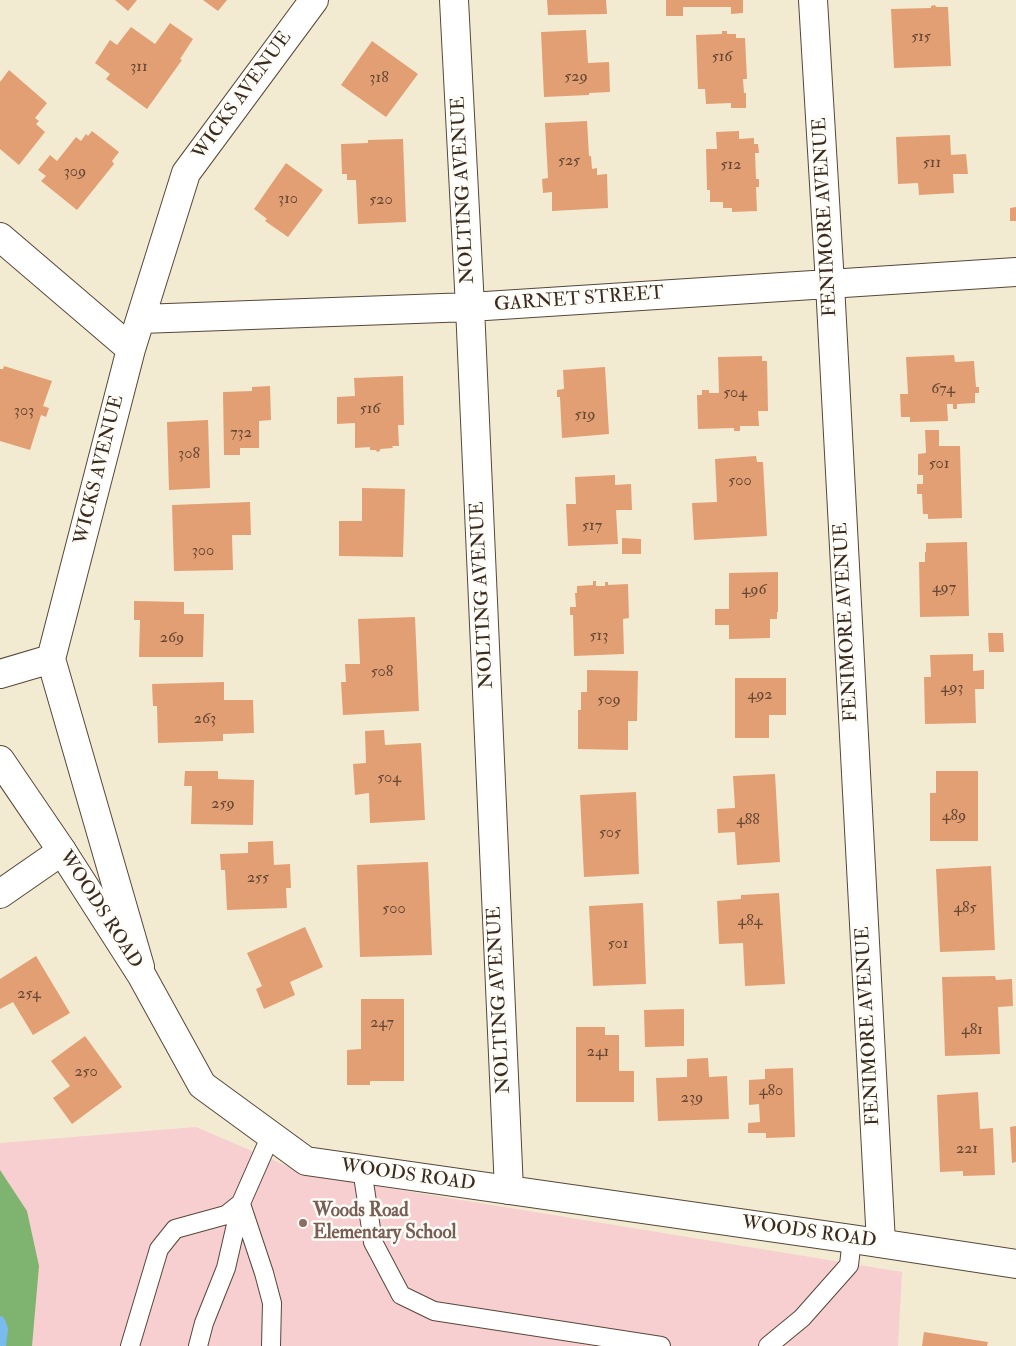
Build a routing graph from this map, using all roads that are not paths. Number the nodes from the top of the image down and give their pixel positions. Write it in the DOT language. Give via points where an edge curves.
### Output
graph roads {
  1 [pos="314,0"];
  2 [pos="454,0"];
  3 [pos="813,0"];
  4 [pos="0,237"];
  5 [pos="1016,272"];
  6 [pos="830,284"];
  7 [pos="470,307"];
  8 [pos="141,319"];
  9 [pos="131,349"];
  10 [pos="52,659"];
  11 [pos="0,674"];
  12 [pos="0,760"];
  13 [pos="62,851"];
  14 [pos="0,894"];
  15 [pos="142,976"];
  16 [pos="271,1135"];
  17 [pos="362,1169"];
  18 [pos="509,1190"];
  19 [pos="241,1203"];
  20 [pos="852,1239"];
  21 [pos="880,1243"];
  22 [pos="1016,1264"];
  23 [pos="130,1346"];
  24 [pos="198,1346"];
  25 [pos="271,1346"];
  26 [pos="661,1346"];
  27 [pos="768,1346"];
  1 -- 8 [label="street, WICKS AVENUE" via="186,173"];
  2 -- 7 [label="street, NOLTING AVENUE"];
  3 -- 6 [label="street, FENIMORE AVENUE"];
  4 -- 9 [label="street"];
  5 -- 6 [label="street, GARNET STREET"];
  6 -- 7 [label="street, GARNET STREET"];
  6 -- 21 [label="street, FENIMORE AVENUE"];
  7 -- 8 [label="street, GARNET STREET"];
  7 -- 18 [label="street, NOLTING AVENUE"];
  8 -- 9 [label="street, WICKS AVENUE"];
  9 -- 10 [label="street, WICKS AVENUE"];
  10 -- 11 [label="street"];
  10 -- 15 [label="street"];
  12 -- 13 [label="street, WOODS ROAD"];
  13 -- 14 [label="street"];
  13 -- 15 [label="street, WOODS ROAD"];
  15 -- 16 [label="street, WOODS ROAD" via="202,1085"];
  16 -- 17 [label="street, WOODS ROAD" via="306,1161"];
  16 -- 19 [label="lane"];
  17 -- 18 [label="street, WOODS ROAD"];
  17 -- 26 [label="lane" via="373,1242 401,1295 434,1311"];
  18 -- 20 [label="street, WOODS ROAD"];
  19 -- 23 [label="lane" via="226,1215 175,1229 159,1249"];
  19 -- 24 [label="lane" via="226,1268"];
  19 -- 25 [label="lane" via="272,1303"];
  20 -- 21 [label="street, WOODS ROAD"];
  20 -- 27 [label="lane" via="849,1265 802,1318"];
  21 -- 22 [label="street, WOODS ROAD"];
}
